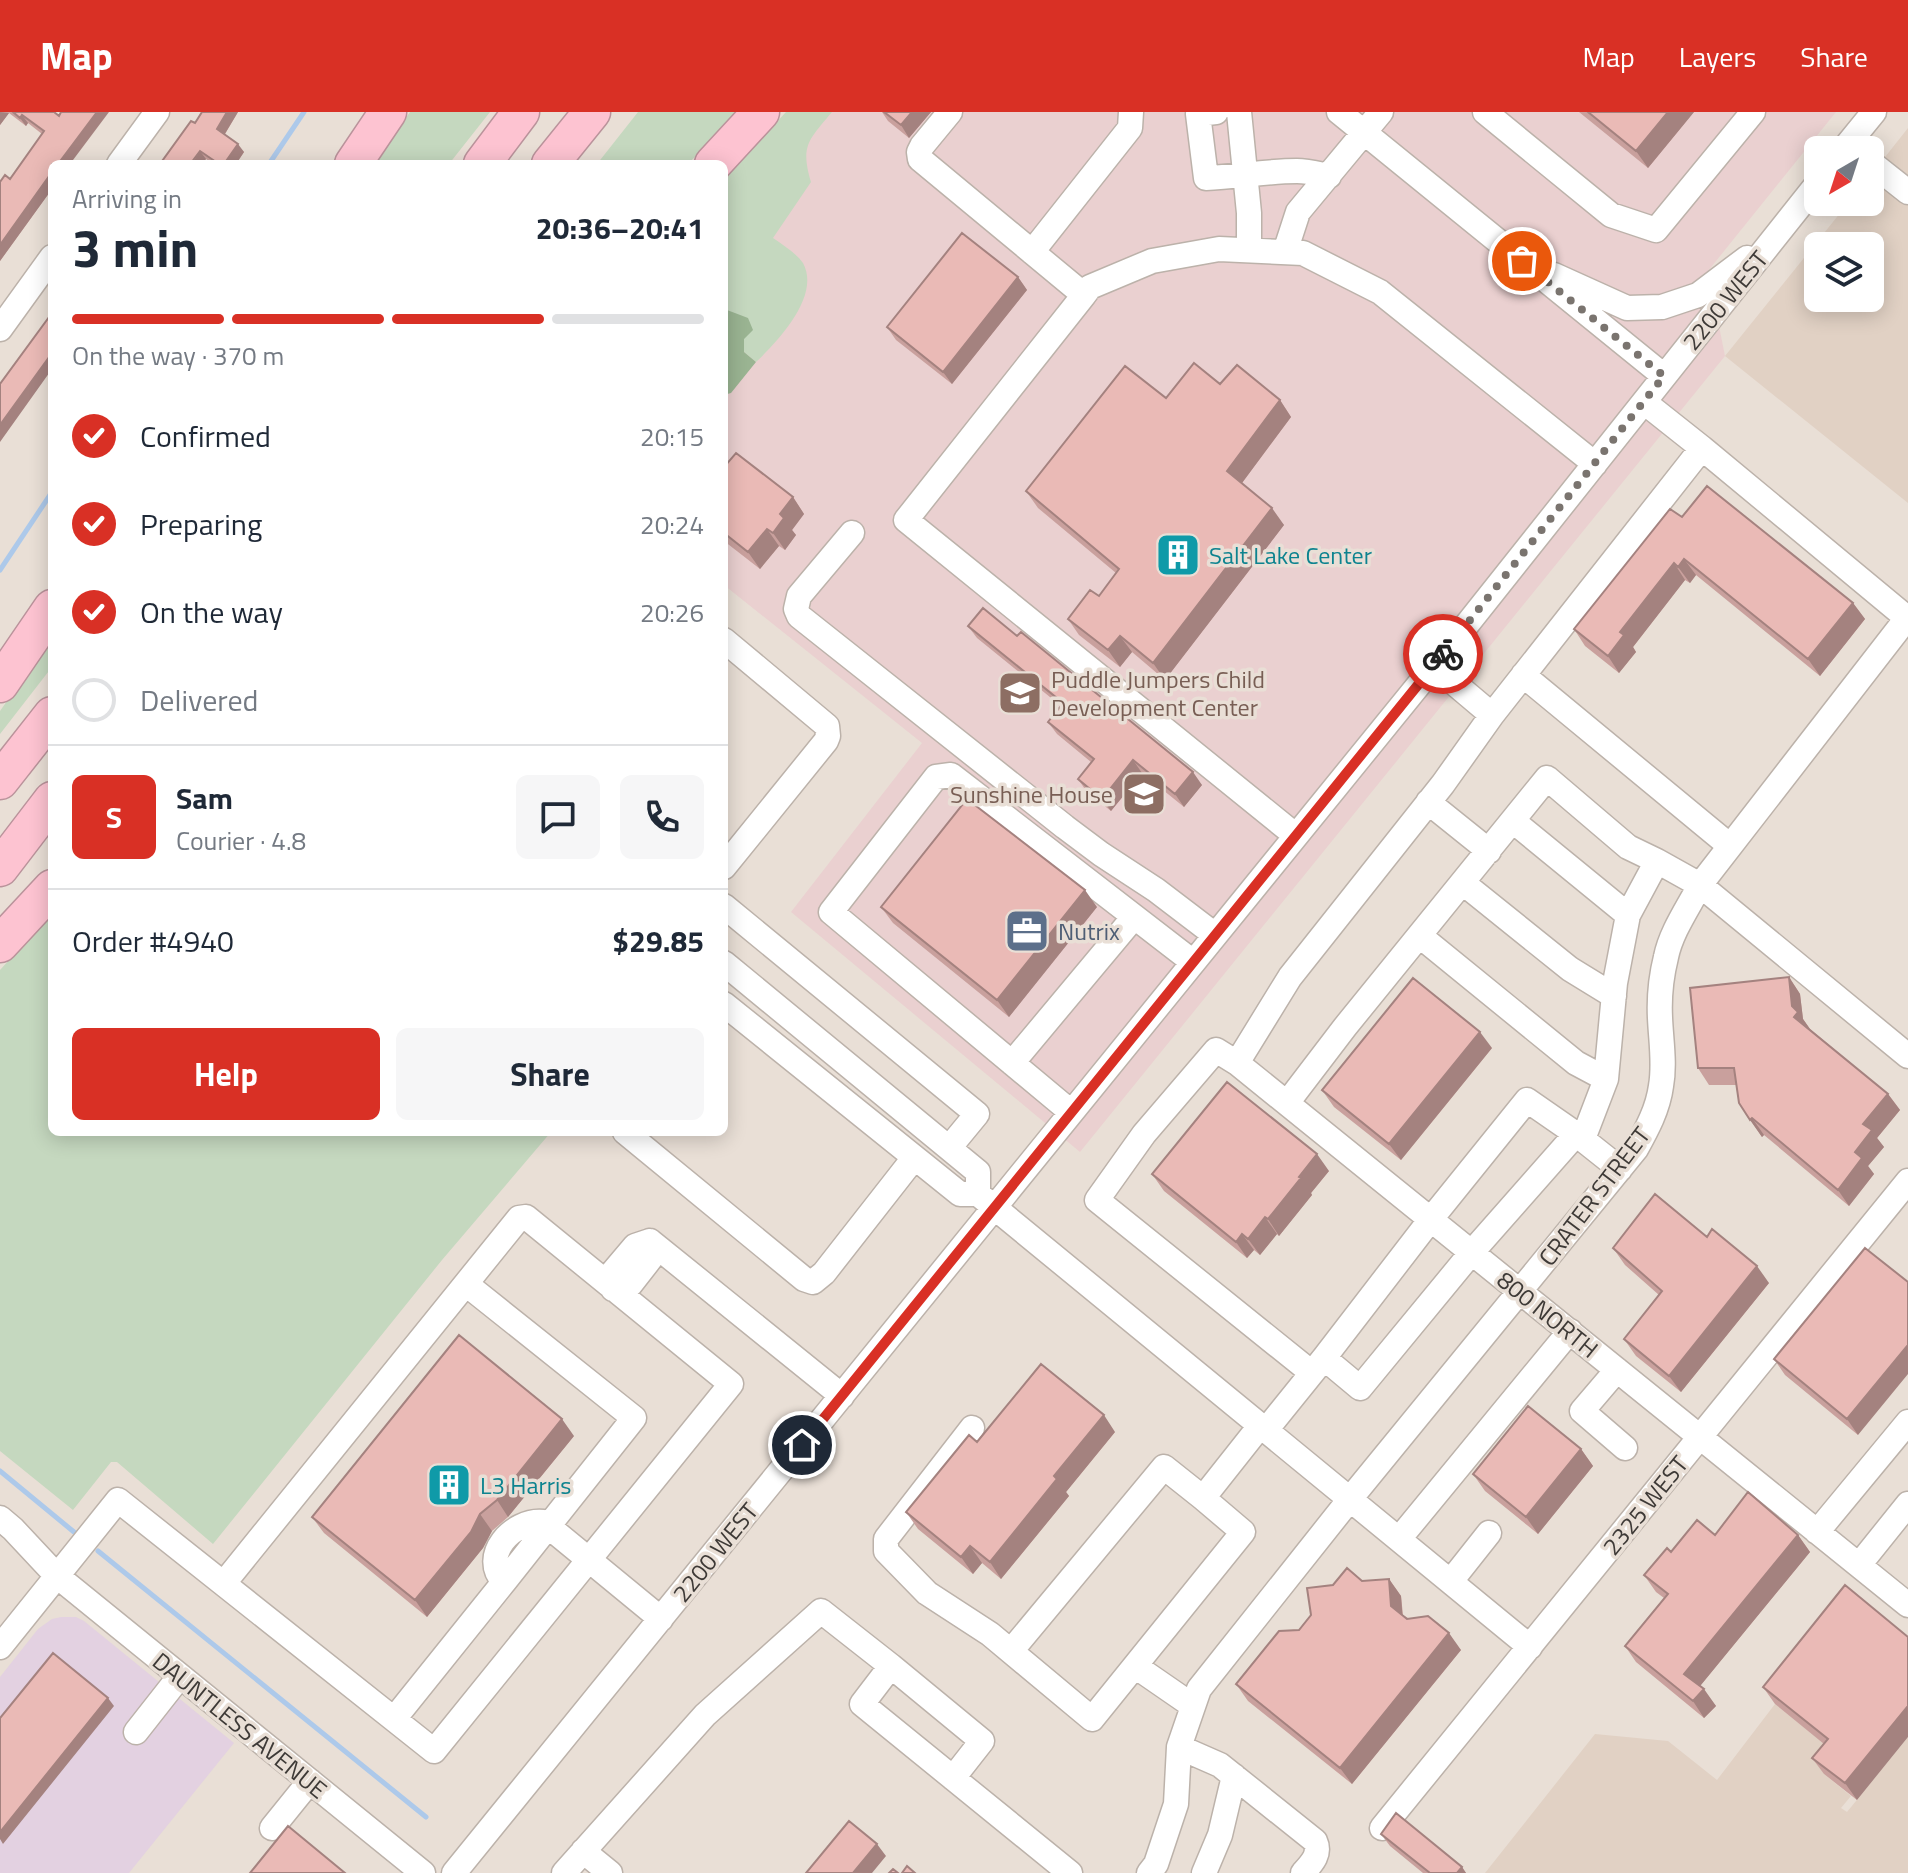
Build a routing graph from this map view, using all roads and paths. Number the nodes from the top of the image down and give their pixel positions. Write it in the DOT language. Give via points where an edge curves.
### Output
graph roads {
  1 [pos="157,112"];
  2 [pos="388,112"];
  3 [pos="521,112"];
  4 [pos="592,112"];
  5 [pos="761,112"];
  6 [pos="950,112"];
  7 [pos="1131,112"];
  8 [pos="1216,112"];
  9 [pos="1239,112"];
  10 [pos="1339,112"];
  11 [pos="1381,112"];
  12 [pos="1485,112"];
  13 [pos="1753,112"];
  14 [pos="1874,112"];
  15 [pos="1364,132"];
  16 [pos="1856,136"];
  17 [pos="122,160"];
  18 [pos="356,160"];
  19 [pos="485,160"];
  20 [pos="553,160"];
  21 [pos="717,160"];
  22 [pos="1884,173"];
  23 [pos="1245,174"];
  24 [pos="1329,176"];
  25 [pos="1908,192"];
  26 [pos="1804,201"];
  27 [pos="1778,234"];
  28 [pos="1249,250"];
  29 [pos="1032,252"];
  30 [pos="1285,252"];
  31 [pos="1522,261"];
  32 [pos="48,263"];
  33 [pos="1084,295"];
  34 [pos="0,329"];
  35 [pos="1664,376"];
  36 [pos="1644,402"];
  37 [pos="1702,448"];
  38 [pos="1595,464"];
  39 [pos="852,533"];
  40 [pos="48,614"];
  41 [pos="1907,618"];
  42 [pos="728,643"];
  43 [pos="1434,666"];
  44 [pos="1523,675"];
  45 [pos="0,684"];
  46 [pos="1492,715"];
  47 [pos="48,720"];
  48 [pos="0,781"];
  49 [pos="1428,802"];
  50 [pos="48,805"];
  51 [pos="1513,821"];
  52 [pos="1295,835"];
  53 [pos="1730,846"];
  54 [pos="1489,851"];
  55 [pos="1657,861"];
  56 [pos="728,862"];
  57 [pos="0,868"];
  58 [pos="1463,883"];
  59 [pos="1700,885"];
  60 [pos="48,892"];
  61 [pos="728,909"];
  62 [pos="1628,915"];
  63 [pos="1134,917"];
  64 [pos="1215,935"];
  65 [pos="1420,936"];
  66 [pos="0,944"];
  67 [pos="1193,962"];
  68 [pos="728,966"];
  69 [pos="1614,996"];
  70 [pos="728,1007"];
  71 [pos="1908,1056"];
  72 [pos="1012,1063"];
  73 [pos="1237,1063"];
  74 [pos="1606,1079"];
  75 [pos="1287,1103"];
  76 [pos="1071,1112"];
  77 [pos="630,1136"];
  78 [pos="1580,1137"];
  79 [pos="949,1148"];
  80 [pos="914,1158"];
  81 [pos="1620,1169"];
  82 [pos="1908,1181"];
  83 [pos="986,1201"];
  84 [pos="1431,1219"];
  85 [pos="1472,1252"];
  86 [pos="466,1284"];
  87 [pos="613,1289"];
  88 [pos="1520,1291"];
  89 [pos="1570,1331"];
  90 [pos="1318,1365"];
  91 [pos="1617,1370"];
  92 [pos="842,1396"];
  93 [pos="1908,1422"];
  94 [pos="972,1428"];
  95 [pos="1263,1428"];
  96 [pos="1699,1437"];
  97 [pos="1625,1448"];
  98 [pos="1203,1498"];
  99 [pos="1350,1499"];
  100 [pos="1908,1504"];
  101 [pos="7,1523"];
  102 [pos="548,1527"];
  103 [pos="1817,1532"];
  104 [pos="1489,1533"];
  105 [pos="1399,1539"];
  106 [pos="589,1561"];
  107 [pos="1859,1565"];
  108 [pos="57,1576"];
  109 [pos="1451,1581"];
  110 [pos="224,1583"];
  111 [pos="1908,1605"];
  112 [pos="661,1619"];
  113 [pos="0,1647"];
  114 [pos="1530,1647"];
  115 [pos="1011,1651"];
  116 [pos="891,1666"];
  117 [pos="1135,1666"];
  118 [pos="180,1676"];
  119 [pos="1193,1706"];
  120 [pos="394,1719"];
  121 [pos="136,1732"];
  122 [pos="1179,1747"];
  123 [pos="1234,1776"];
  124 [pos="953,1778"];
  125 [pos="310,1781"];
  126 [pos="272,1828"];
  127 [pos="1382,1828"];
  128 [pos="583,1851"];
  129 [pos="423,1873"];
  130 [pos="454,1873"];
  131 [pos="564,1873"];
  132 [pos="610,1873"];
  133 [pos="1070,1873"];
  134 [pos="1149,1873"];
  135 [pos="1204,1873"];
  136 [pos="1303,1873"];
  1 -- 17 [label="street"];
  2 -- 18 [label="highway"];
  3 -- 19 [label="highway"];
  4 -- 20 [label="highway"];
  5 -- 21 [label="highway"];
  6 -- 29 [label="street" via="922,146 920,159"];
  7 -- 29 [label="street" via="1130,128"];
  8 -- 23 [label="street" via="1198,114 1206,178"];
  9 -- 23 [label="street"];
  10 -- 15 [label="street"];
  11 -- 15 [label="street"];
  12 -- 13 [label="street" via="1611,215 1656,230"];
  14 -- 16 [label="street"];
  15 -- 24 [label="street"];
  15 -- 31 [label="street"];
  22 -- 25 [label="street"];
  23 -- 24 [label="street" via="1301,171"];
  23 -- 28 [label="street"];
  24 -- 30 [label="street" via="1298,212"];
  26 -- 27 [label="street, 2200 WEST"];
  27 -- 31 [label="street" via="1698,295 1662,307 1627,308"];
  27 -- 35 [label="street, 2200 WEST"];
  28 -- 30 [label="street"];
  28 -- 33 [label="street" via="1219,249 1152,261 1090,287"];
  29 -- 33 [label="street"];
  30 -- 38 [label="street" via="1303,253 1380,292"];
  31 -- 35 [label="street"];
  32 -- 34 [label="street"];
  33 -- 52 [label="street" via="906,520"];
  35 -- 36 [label="street, 2200 WEST"];
  36 -- 37 [label="street"];
  36 -- 38 [label="street, 2200 WEST"];
  37 -- 41 [label="street"];
  37 -- 44 [label="street"];
  38 -- 43 [label="street, 2200 WEST"];
  39 -- 64 [label="street" via="799,596 796,609 805,622 1065,827"];
  40 -- 45 [label="highway"];
  41 -- 53 [label="street, CRATER STREET"];
  42 -- 56 [label="street" via="827,726 828,736"];
  43 -- 46 [label="street"];
  43 -- 52 [label="street, 2200 WEST"];
  44 -- 46 [label="street"];
  44 -- 53 [label="street"];
  46 -- 49 [label="street"];
  47 -- 48 [label="highway"];
  49 -- 54 [label="street"];
  49 -- 73 [label="street" via="1290,977"];
  50 -- 57 [label="highway"];
  51 -- 54 [label="street"];
  51 -- 55 [label="street" via="1547,778 1628,847"];
  51 -- 62 [label="street"];
  52 -- 64 [label="street, 2200 WEST"];
  53 -- 59 [label="street, CRATER STREET"];
  54 -- 58 [label="street"];
  55 -- 59 [label="street"];
  55 -- 62 [label="street"];
  58 -- 65 [label="street"];
  58 -- 69 [label="street" via="1570,969"];
  59 -- 71 [label="street"];
  59 -- 81 [label="street, CRATER STREET" via="1666,953 1660,1014 1663,1064 1655,1111"];
  60 -- 66 [label="highway"];
  61 -- 79 [label="street" via="977,1114"];
  62 -- 69 [label="street"];
  63 -- 67 [label="street"];
  63 -- 72 [label="street"];
  63 -- 72 [label="street" via="951,775 936,777 831,912"];
  64 -- 67 [label="street, 2200 WEST"];
  65 -- 74 [label="street" via="1576,1063"];
  65 -- 75 [label="street"];
  67 -- 76 [label="street, 2200 WEST"];
  68 -- 79 [label="street"];
  69 -- 74 [label="street"];
  70 -- 80 [label="street"];
  72 -- 76 [label="street"];
  73 -- 75 [label="street, 800 NORTH"];
  73 -- 90 [label="street" via="1216,1050 1144,1134 1097,1200"];
  74 -- 78 [label="street"];
  75 -- 84 [label="street, 800 NORTH"];
  76 -- 83 [label="street, 2200 WEST"];
  77 -- 80 [label="street" via="813,1282"];
  78 -- 81 [label="street"];
  78 -- 84 [label="street" via="1527,1100"];
  78 -- 85 [label="street"];
  79 -- 83 [label="street" via="978,1172"];
  80 -- 83 [label="street" via="960,1194"];
  81 -- 88 [label="street, CRATER STREET"];
  82 -- 96 [label="street, 2325 WEST"];
  83 -- 92 [label="street, 2200 WEST"];
  83 -- 95 [label="street"];
  84 -- 85 [label="street, 800 NORTH"];
  84 -- 90 [label="street"];
  85 -- 88 [label="street, 800 NORTH"];
  85 -- 90 [label="street" via="1360,1388"];
  86 -- 87 [label="street" via="519,1218 526,1217"];
  86 -- 102 [label="street" via="634,1418"];
  86 -- 110 [label="street"];
  87 -- 92 [label="street" via="630,1285 651,1258 650,1241"];
  87 -- 106 [label="street" via="731,1384"];
  88 -- 89 [label="street, 800 NORTH"];
  88 -- 99 [label="street, CRATER STREET"];
  89 -- 91 [label="street, 800 NORTH"];
  89 -- 105 [label="street"];
  90 -- 95 [label="street"];
  91 -- 96 [label="street, 800 NORTH"];
  91 -- 97 [label="street" via="1582,1411"];
  92 -- 112 [label="street, 2200 WEST"];
  93 -- 103 [label="street"];
  94 -- 115 [label="street" via="886,1539 886,1551 927,1593"];
  95 -- 98 [label="street"];
  95 -- 99 [label="street"];
  96 -- 103 [label="street, 800 NORTH"];
  96 -- 114 [label="street, 2325 WEST"];
  98 -- 115 [label="street" via="1164,1467"];
  98 -- 117 [label="street" via="1243,1532"];
  99 -- 105 [label="street"];
  99 -- 119 [label="street, CRATER STREET" via="1199,1689"];
  100 -- 107 [label="street"];
  101 -- 108 [label="street, DAUNTLESS AVENUE"];
  102 -- 106 [label="street"];
  102 -- 120 [label="street" via="534,1521 503,1540 495,1569 504,1582"];
  103 -- 107 [label="street, 800 NORTH"];
  104 -- 109 [label="street"];
  105 -- 109 [label="street"];
  106 -- 112 [label="street"];
  106 -- 120 [label="street" via="434,1751"];
  107 -- 111 [label="street, 800 NORTH"];
  108 -- 110 [label="street" via="118,1500"];
  108 -- 113 [label="street"];
  108 -- 118 [label="street, DAUNTLESS AVENUE"];
  109 -- 114 [label="street"];
  110 -- 120 [label="street"];
  112 -- 130 [label="street, 2200 WEST"];
  114 -- 127 [label="street, 2325 WEST"];
  115 -- 117 [label="street" via="1092,1719"];
  116 -- 124 [label="street" via="982,1741"];
  116 -- 124 [label="street" via="862,1704"];
  116 -- 128 [label="street" via="821,1611 705,1715"];
  117 -- 119 [label="street"];
  118 -- 121 [label="street"];
  118 -- 125 [label="street, DAUNTLESS AVENUE"];
  119 -- 122 [label="street, CRATER STREET"];
  122 -- 123 [label="street"];
  122 -- 134 [label="street, CRATER STREET" via="1176,1804"];
  123 -- 135 [label="street" via="1220,1835"];
  123 -- 136 [label="street" via="1315,1841 1315,1859"];
  124 -- 133 [label="street"];
  125 -- 126 [label="street"];
  125 -- 129 [label="street, DAUNTLESS AVENUE"];
  128 -- 131 [label="street"];
  128 -- 132 [label="street"];
}
